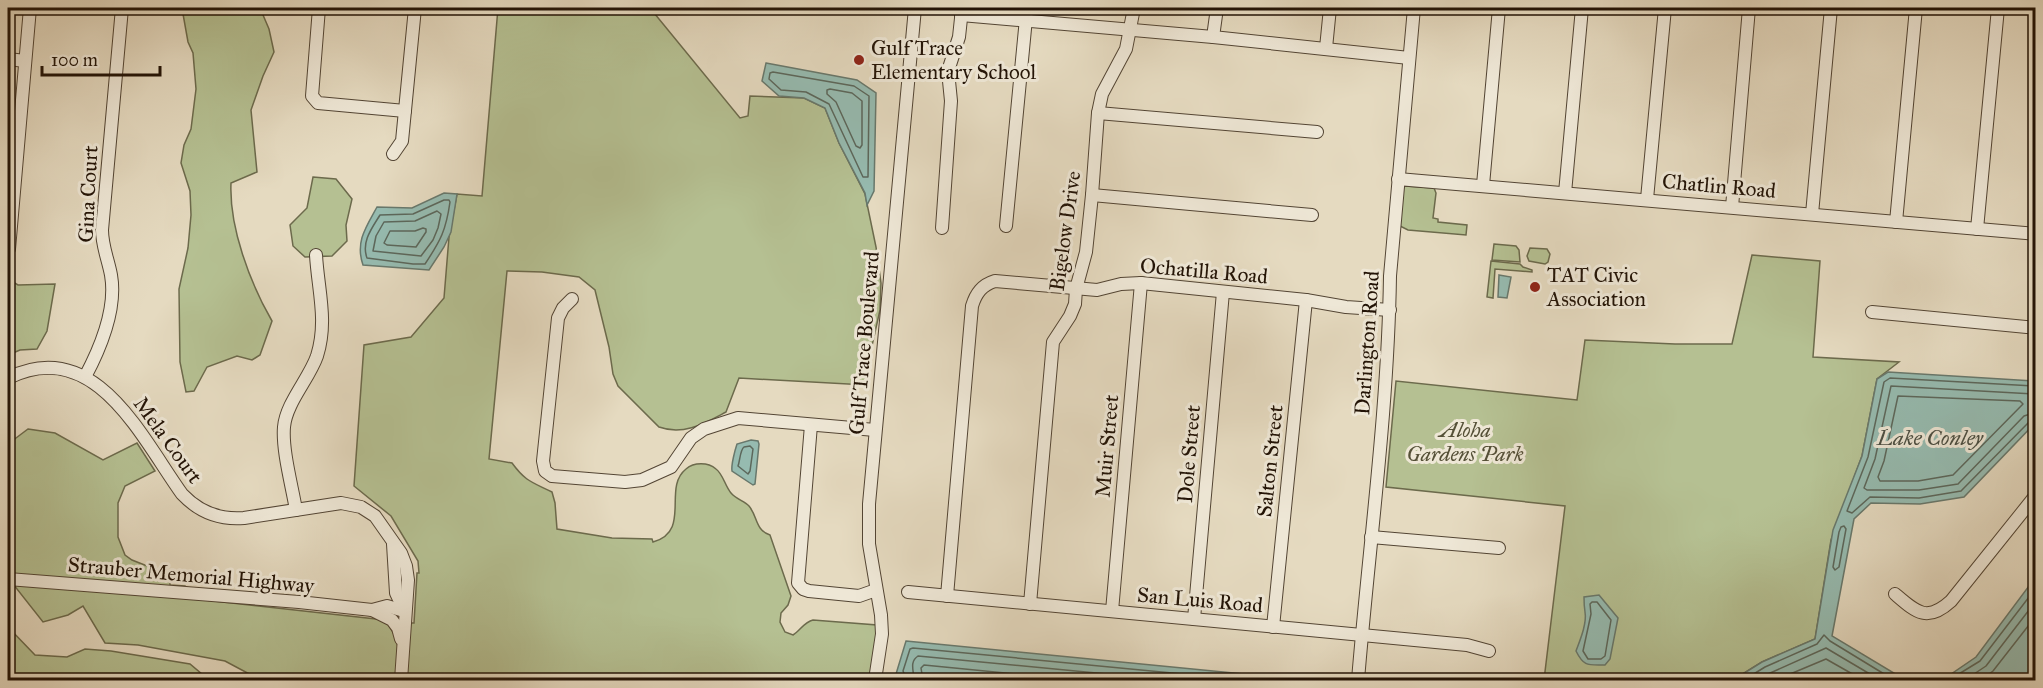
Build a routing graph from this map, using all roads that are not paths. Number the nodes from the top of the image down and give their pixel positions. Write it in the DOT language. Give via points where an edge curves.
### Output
graph roads {
  1 [pos="30,8"];
  2 [pos="122,8"];
  3 [pos="319,8"];
  4 [pos="415,8"];
  5 [pos="915,8"];
  6 [pos="1027,8"];
  7 [pos="1134,8"];
  8 [pos="1217,8"];
  9 [pos="1330,8"];
  10 [pos="1414,8"];
  11 [pos="1499,8"];
  12 [pos="1582,8"];
  13 [pos="1665,8"];
  14 [pos="1749,8"];
  15 [pos="1831,8"];
  16 [pos="1916,8"];
  17 [pos="1998,8"];
  18 [pos="961,11"];
  19 [pos="1026,21"];
  20 [pos="1131,30"];
  21 [pos="1213,37"];
  22 [pos="1326,48"];
  23 [pos="1409,58"];
  24 [pos="8,59"];
  25 [pos="25,61"];
  26 [pos="405,111"];
  27 [pos="1098,112"];
  28 [pos="1317,132"];
  29 [pos="12,137"];
  30 [pos="393,154"];
  31 [pos="1398,179"];
  32 [pos="1483,185"];
  33 [pos="1565,193"];
  34 [pos="1092,195"];
  35 [pos="1647,199"];
  36 [pos="1732,207"];
  37 [pos="1812,214"];
  38 [pos="1311,215"];
  39 [pos="9,216"];
  40 [pos="1896,222"];
  41 [pos="1006,226"];
  42 [pos="942,228"];
  43 [pos="1977,229"];
  44 [pos="2036,234"];
  45 [pos="9,249"];
  46 [pos="316,255"];
  47 [pos="1141,284"];
  48 [pos="1076,289"];
  49 [pos="1223,292"];
  50 [pos="572,299"];
  51 [pos="1306,300"];
  52 [pos="1390,310"];
  53 [pos="1872,312"];
  54 [pos="2036,328"];
  55 [pos="85,377"];
  56 [pos="8,378"];
  57 [pos="812,425"];
  58 [pos="874,430"];
  59 [pos="2036,495"];
  60 [pos="296,510"];
  61 [pos="1371,537"];
  62 [pos="393,544"];
  63 [pos="1499,548"];
  64 [pos="8,579"];
  65 [pos="876,590"];
  66 [pos="396,592"];
  67 [pos="908,592"];
  68 [pos="1895,594"];
  69 [pos="947,596"];
  70 [pos="1030,604"];
  71 [pos="387,606"];
  72 [pos="372,610"];
  73 [pos="404,611"];
  74 [pos="1112,611"];
  75 [pos="1194,619"];
  76 [pos="1273,627"];
  77 [pos="1362,635"];
  78 [pos="403,648"];
  79 [pos="1489,651"];
  80 [pos="401,681"];
  81 [pos="875,681"];
  82 [pos="1358,681"];
  1 -- 25 [label="street"];
  2 -- 55 [label="street, Gina Court" via="102,230 112,291 102,339"];
  3 -- 26 [label="street" via="312,96 318,103"];
  4 -- 26 [label="street"];
  5 -- 58 [label="street, Gulf Trace Boulevard"];
  6 -- 19 [label="street"];
  7 -- 20 [label="street, Bigelow Drive"];
  8 -- 21 [label="street"];
  9 -- 22 [label="street"];
  10 -- 23 [label="street, Darlington Road"];
  11 -- 32 [label="street"];
  12 -- 33 [label="street"];
  13 -- 35 [label="street"];
  14 -- 36 [label="street"];
  15 -- 37 [label="street"];
  16 -- 40 [label="street"];
  17 -- 43 [label="street"];
  18 -- 19 [label="street"];
  18 -- 42 [label="street" via="959,37 948,71 951,101"];
  19 -- 20 [label="street"];
  19 -- 41 [label="street"];
  20 -- 21 [label="street"];
  20 -- 27 [label="street, Bigelow Drive" via="1126,49 1102,94"];
  21 -- 22 [label="street"];
  22 -- 23 [label="street"];
  23 -- 31 [label="street, Darlington Road"];
  24 -- 25 [label="street"];
  25 -- 29 [label="street"];
  26 -- 30 [label="street" via="402,141"];
  27 -- 28 [label="street"];
  27 -- 34 [label="street, Bigelow Drive"];
  29 -- 39 [label="street"];
  31 -- 32 [label="street, Chatlin Road"];
  31 -- 52 [label="street, Darlington Road"];
  32 -- 33 [label="street, Chatlin Road"];
  33 -- 35 [label="street, Chatlin Road"];
  34 -- 38 [label="street"];
  34 -- 48 [label="street, Bigelow Drive" via="1086,252"];
  35 -- 36 [label="street, Chatlin Road"];
  36 -- 37 [label="street, Chatlin Road"];
  37 -- 40 [label="street, Chatlin Road"];
  39 -- 45 [label="street"];
  40 -- 43 [label="street, Chatlin Road"];
  43 -- 44 [label="street, Chatlin Road"];
  46 -- 60 [label="street" via="322,302 321,334 316,358 284,426"];
  47 -- 48 [label="street, Ochatilla Road"];
  47 -- 49 [label="street, Ochatilla Road"];
  47 -- 74 [label="street, Muir Street"];
  48 -- 69 [label="street, Ochatilla Road" via="995,281 975,297"];
  48 -- 70 [label="street, Bigelow Drive" via="1070,316 1053,342"];
  49 -- 51 [label="street, Ochatilla Road"];
  49 -- 75 [label="street, Dole Street"];
  50 -- 57 [label="street" via="558,318 543,461 545,471 552,476 642,480 671,466 704,429 738,418"];
  51 -- 52 [label="street, Ochatilla Road"];
  51 -- 76 [label="street, Salton Street"];
  52 -- 61 [label="street, Darlington Road"];
  53 -- 54 [label="street"];
  55 -- 56 [label="street, Mela Court" via="44,367"];
  55 -- 60 [label="street, Mela Court" via="133,421 182,494 198,508 231,519"];
  57 -- 58 [label="street"];
  57 -- 65 [label="street" via="798,583 809,591 859,596"];
  58 -- 65 [label="street, Gulf Trace Boulevard" via="868,524"];
  59 -- 68 [label="street" via="1941,611 1922,614"];
  60 -- 62 [label="street, Mela Court" via="354,504 375,516"];
  61 -- 63 [label="street"];
  61 -- 77 [label="street, Darlington Road"];
  62 -- 66 [label="street, Mela Court"];
  62 -- 73 [label="street, Mela Court" via="408,573"];
  64 -- 72 [label="street, Strauber Memorial Highway"];
  65 -- 81 [label="street, Gulf Trace Boulevard" via="882,634"];
  66 -- 71 [label="street"];
  66 -- 73 [label="street, Mela Court"];
  67 -- 69 [label="street, San Luis Road"];
  69 -- 70 [label="street, San Luis Road"];
  70 -- 74 [label="street, San Luis Road"];
  71 -- 72 [label="street, Strauber Memorial Highway"];
  71 -- 73 [label="street"];
  72 -- 78 [label="street, Strauber Memorial Highway" via="396,624"];
  73 -- 78 [label="street, Strauber Memorial Highway"];
  74 -- 75 [label="street, San Luis Road"];
  75 -- 76 [label="street, San Luis Road"];
  76 -- 77 [label="street, San Luis Road"];
  77 -- 79 [label="street, San Luis Road" via="1467,645"];
  77 -- 82 [label="street, Darlington Road"];
  78 -- 80 [label="street, Strauber Memorial Highway"];
}
